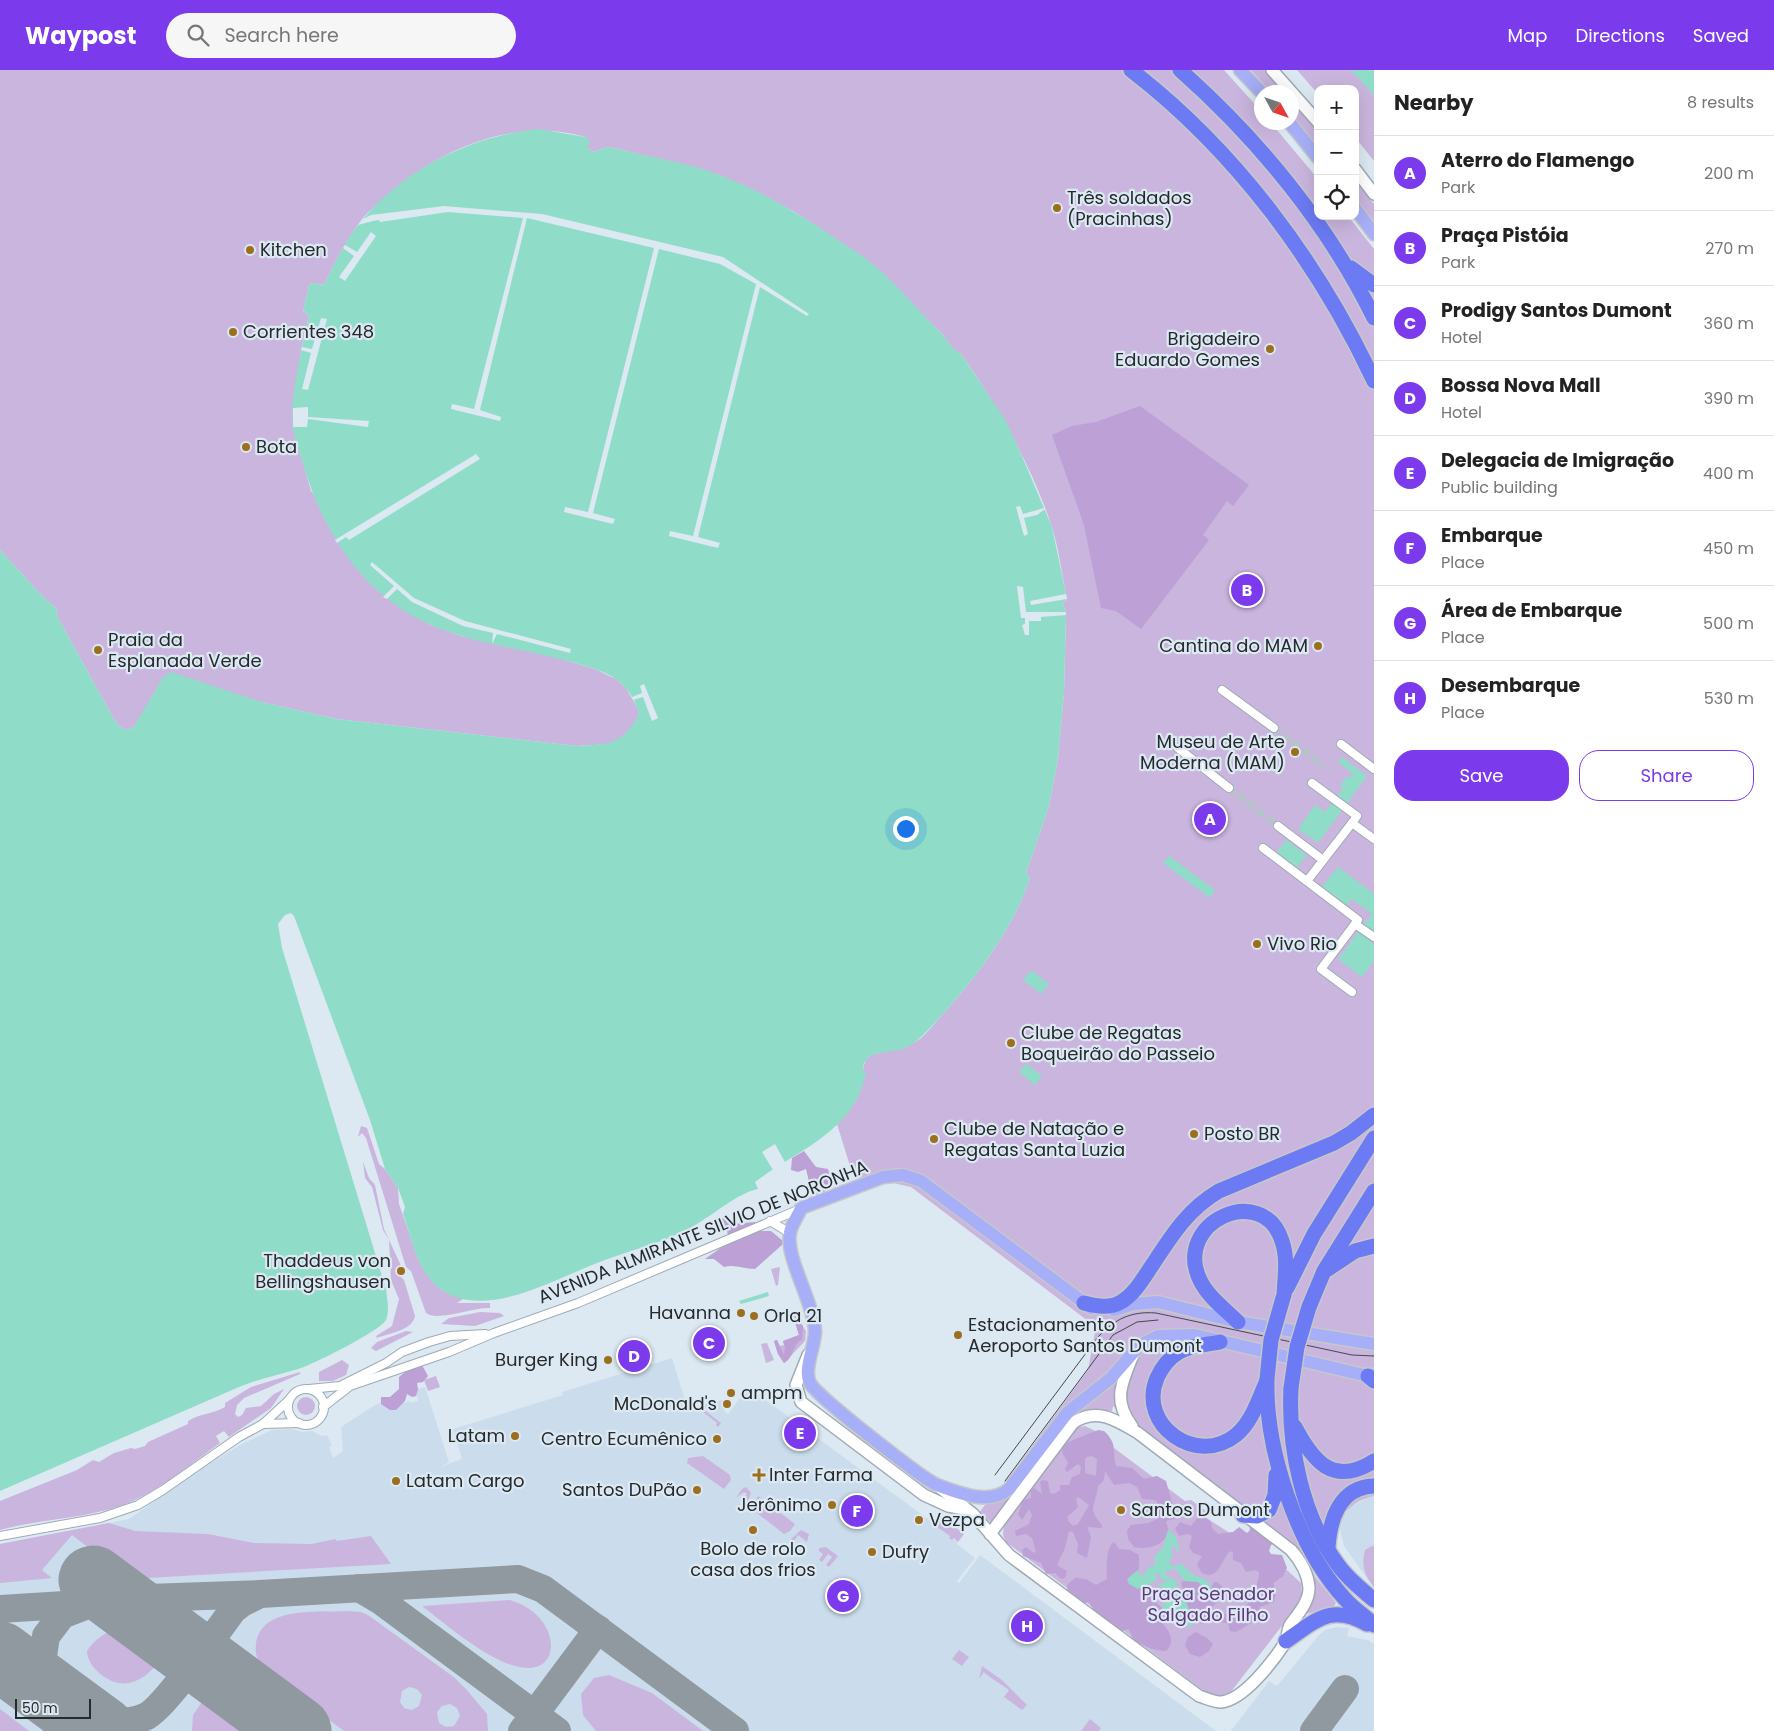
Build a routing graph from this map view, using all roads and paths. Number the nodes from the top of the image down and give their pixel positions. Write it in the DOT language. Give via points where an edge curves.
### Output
graph roads {
  1 [pos="1131,70"];
  2 [pos="1180,70"];
  3 [pos="1240,70"];
  4 [pos="1272,70"];
  5 [pos="1254,85"];
  6 [pos="1314,117"];
  7 [pos="1295,130"];
  8 [pos="1314,153"];
  9 [pos="1359,174"];
  10 [pos="1374,194"];
  11 [pos="1359,213"];
  12 [pos="1374,234"];
  13 [pos="1368,290"];
  14 [pos="1374,308"];
  15 [pos="1374,318"];
  16 [pos="1374,381"];
  17 [pos="1222,690"];
  18 [pos="1274,728"];
  19 [pos="1341,744"];
  20 [pos="1178,748"];
  21 [pos="1374,769"];
  22 [pos="1312,783"];
  23 [pos="1229,788"];
  24 [pos="1352,823"];
  25 [pos="1278,826"];
  26 [pos="1374,839"];
  27 [pos="1263,848"];
  28 [pos="1323,860"];
  29 [pos="1307,881"];
  30 [pos="1358,926"];
  31 [pos="1373,937"];
  32 [pos="1352,992"];
  33 [pos="1374,1115"];
  34 [pos="1374,1138"];
  35 [pos="1374,1192"];
  36 [pos="801,1208"];
  37 [pos="770,1221"];
  38 [pos="790,1233"];
  39 [pos="1374,1246"];
  40 [pos="1324,1271"];
  41 [pos="1283,1296"];
  42 [pos="1084,1303"];
  43 [pos="1238,1322"];
  44 [pos="494,1333"];
  45 [pos="1220,1342"];
  46 [pos="814,1343"];
  47 [pos="1374,1344"];
  48 [pos="1135,1350"];
  49 [pos="1372,1377"];
  50 [pos="1267,1380"];
  51 [pos="309,1389"];
  52 [pos="289,1400"];
  53 [pos="323,1407"];
  54 [pos="1290,1416"];
  55 [pos="299,1423"];
  56 [pos="263,1424"];
  57 [pos="1138,1433"];
  58 [pos="1374,1460"];
  59 [pos="1278,1461"];
  60 [pos="935,1484"];
  61 [pos="1374,1486"];
  62 [pos="966,1509"];
  63 [pos="1243,1515"];
  64 [pos="1001,1517"];
  65 [pos="990,1534"];
  66 [pos="0,1536"];
  67 [pos="1001,1547"];
  68 [pos="1328,1548"];
  69 [pos="1374,1600"];
  70 [pos="1374,1626"];
  71 [pos="1286,1641"];
  1 -- 16 [label="highway" via="1182,114 1274,215 1340,313"];
  2 -- 13 [label="highway" via="1214,100 1276,169 1343,262"];
  3 -- 5 [label="main road"];
  4 -- 6 [label="street"];
  7 -- 8 [label="main road"];
  9 -- 10 [label="street"];
  11 -- 12 [label="main road"];
  13 -- 14 [label="highway"];
  13 -- 15 [label="highway"];
  17 -- 18 [label="street"];
  19 -- 21 [label="street"];
  20 -- 23 [label="street"];
  22 -- 24 [label="street" via="1356,816"];
  24 -- 26 [label="street"];
  24 -- 28 [label="street"];
  25 -- 28 [label="street"];
  27 -- 29 [label="street"];
  28 -- 29 [label="street"];
  29 -- 30 [label="street" via="1358,920"];
  30 -- 31 [label="street"];
  30 -- 32 [label="street" via="1321,969"];
  33 -- 42 [label="highway" via="1334,1143 1202,1201 1183,1221 1142,1281 1122,1302 1113,1306"];
  34 -- 41 [label="highway" via="1314,1234"];
  35 -- 40 [label="highway"];
  36 -- 37 [label="street, AVENIDA ALMIRANTE SILVIO DE NORONHA"];
  36 -- 38 [label="main road"];
  36 -- 42 [label="main road, AVENIDA ALMIRANTE SILVIO DE NORONHA" via="883,1177 904,1175 921,1181"];
  37 -- 38 [label="street"];
  37 -- 44 [label="street, AVENIDA ALMIRANTE SILVIO DE NORONHA" via="583,1301"];
  38 -- 46 [label="main road" via="793,1258 815,1329"];
  39 -- 40 [label="highway" via="1355,1251"];
  40 -- 54 [label="highway, bridge" via="1297,1347"];
  41 -- 43 [label="highway" via="1285,1256 1275,1227 1255,1213 1237,1212 1218,1218 1207,1226 1198,1240 1196,1268 1210,1294"];
  41 -- 50 [label="highway, bridge" via="1271,1340"];
  42 -- 43 [label="main road, AVENIDA ALMIRANTE SILVIO DE NORONHA" via="1093,1310 1106,1313 1134,1304 1158,1302"];
  43 -- 47 [label="main road, AVENIDA ALMIRANTE SILVIO DE NORONHA"];
  44 -- 51 [label="street, AVENIDA ALMIRANTE SILVIO DE NORONHA" via="450,1336 429,1342 402,1352 340,1386"];
  44 -- 53 [label="street, AVENIDA ALMIRANTE SILVIO DE NORONHA" via="456,1350 350,1386"];
  45 -- 48 [label="main road" via="1195,1335 1170,1334 1152,1338"];
  45 -- 49 [label="main road" via="1250,1346"];
  45 -- 50 [label="highway" via="1181,1351 1160,1372 1154,1386 1153,1401 1158,1418 1169,1432 1194,1445 1228,1440 1246,1425"];
  46 -- 60 [label="main road" via="808,1378 814,1389 837,1411"];
  46 -- 62 [label="street" via="796,1382 800,1402 924,1495 948,1506"];
  48 -- 57 [label="street" via="1119,1400 1124,1414"];
  48 -- 60 [label="main road" via="1111,1378 1061,1420 1005,1492 985,1498"];
  50 -- 59 [label="highway"];
  51 -- 52 [label="street, AVENIDA ALMIRANTE SILVIO DE NORONHA" via="297,1391"];
  51 -- 53 [label="street" via="319,1396"];
  52 -- 55 [label="street" via="291,1416"];
  52 -- 56 [label="street, AVENIDA ALMIRANTE SILVIO DE NORONHA"];
  53 -- 55 [label="street, AVENIDA ALMIRANTE SILVIO DE NORONHA" via="317,1420"];
  54 -- 58 [label="highway" via="1309,1453 1324,1466 1346,1471"];
  54 -- 68 [label="highway" via="1298,1471 1311,1514"];
  55 -- 56 [label="street, AVENIDA ALMIRANTE SILVIO DE NORONHA"];
  56 -- 66 [label="street, AVENIDA ALMIRANTE SILVIO DE NORONHA" via="163,1490 123,1511"];
  57 -- 63 [label="street"];
  57 -- 64 [label="street" via="1116,1419 1104,1416 1077,1420"];
  59 -- 63 [label="highway" via="1275,1495 1269,1510 1257,1516"];
  59 -- 70 [label="highway" via="1294,1515 1308,1545 1345,1600"];
  60 -- 62 [label="street"];
  61 -- 68 [label="highway" via="1355,1492 1337,1508"];
  62 -- 65 [label="street"];
  63 -- 71 [label="street" via="1290,1550 1304,1570 1308,1595 1289,1627"];
  64 -- 65 [label="street"];
  64 -- 67 [label="street"];
  65 -- 67 [label="street"];
  67 -- 71 [label="street" via="1199,1696 1216,1702 1223,1702 1242,1692"];
  68 -- 69 [label="highway" via="1345,1574"];
  70 -- 71 [label="highway" via="1344,1615 1323,1616"];
}
